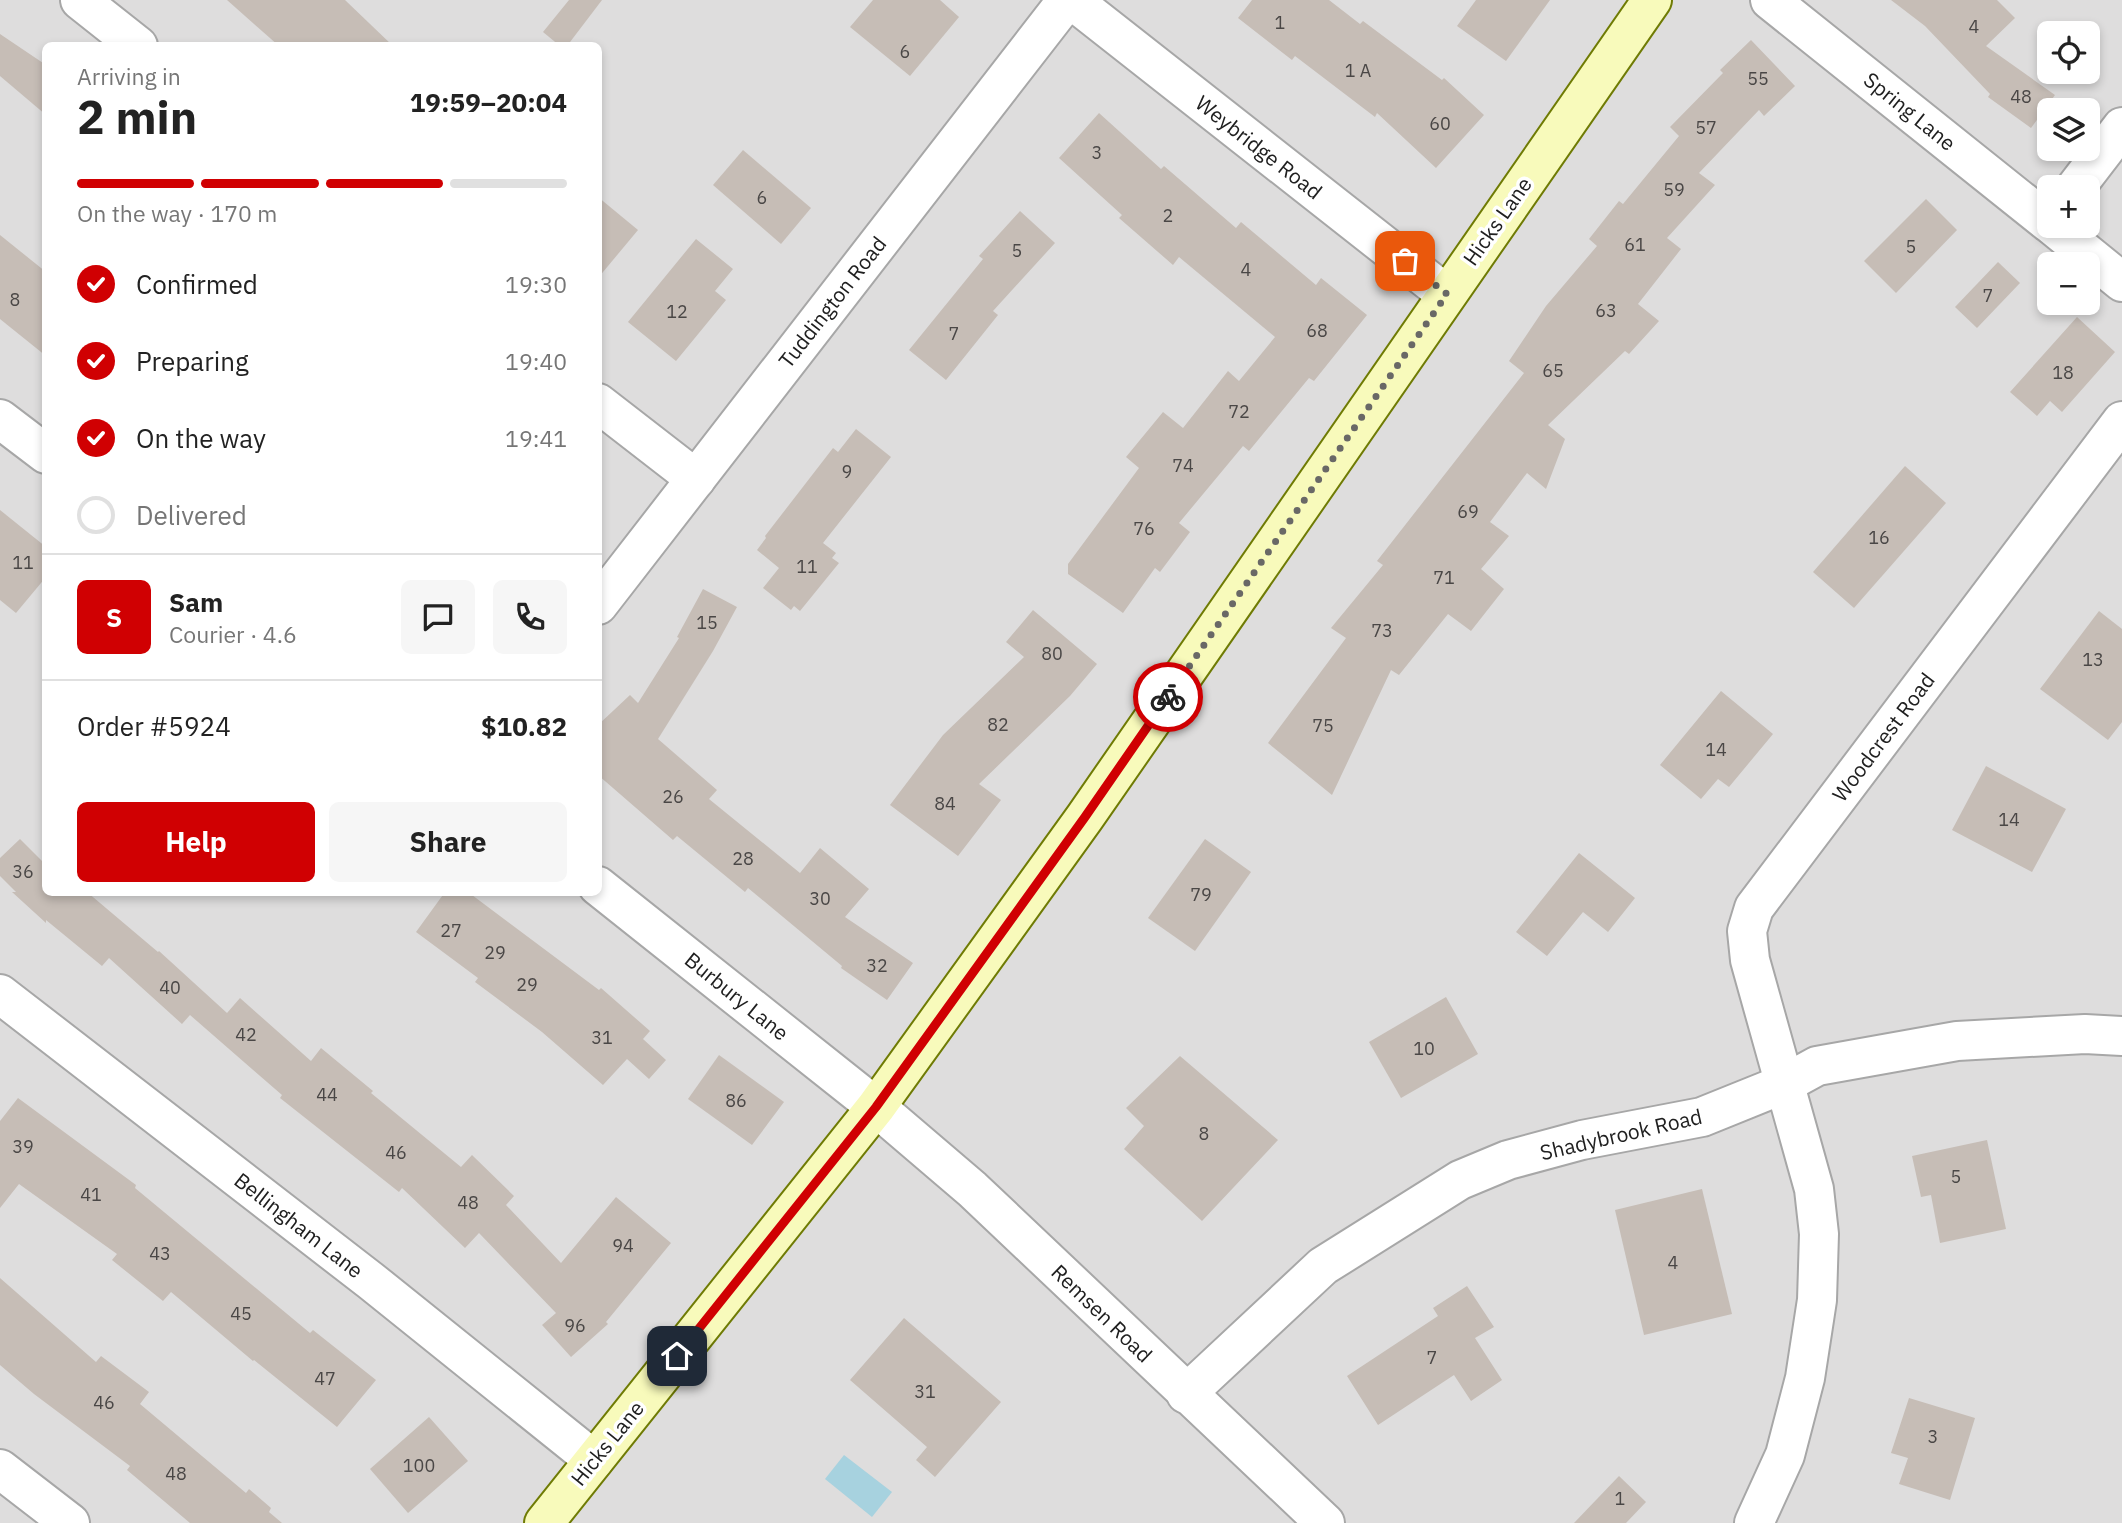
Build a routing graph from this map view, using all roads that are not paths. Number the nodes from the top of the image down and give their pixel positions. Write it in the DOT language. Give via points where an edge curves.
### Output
graph roads {
  1 [pos="80,0"];
  2 [pos="1069,0"];
  3 [pos="1653,0"];
  4 [pos="1770,0"];
  5 [pos="133,42"];
  6 [pos="2122,127"];
  7 [pos="2085,175"];
  8 [pos="2037,214"];
  9 [pos="2067,238"];
  10 [pos="2122,282"];
  11 [pos="1447,294"];
  12 [pos="602,406"];
  13 [pos="0,419"];
  14 [pos="2122,421"];
  15 [pos="42,451"];
  16 [pos="696,479"];
  17 [pos="602,600"];
  18 [pos="602,889"];
  19 [pos="0,994"];
  20 [pos="2122,1036"];
  21 [pos="1784,1084"];
  22 [pos="876,1107"];
  23 [pos="1186,1394"];
  24 [pos="594,1460"];
  25 [pos="0,1469"];
  26 [pos="70,1523"];
  27 [pos="544,1523"];
  28 [pos="1325,1523"];
  29 [pos="1754,1523"];
  1 -- 5 [label="street"];
  2 -- 11 [label="street, Weybridge Road"];
  2 -- 16 [label="street, Tuddington Road"];
  3 -- 11 [label="main road, Hicks Lane"];
  4 -- 8 [label="street, Spring Lane"];
  6 -- 7 [label="street"];
  9 -- 10 [label="street, Spring Lane"];
  11 -- 22 [label="main road, Hicks Lane" via="1085,817"];
  12 -- 16 [label="street"];
  13 -- 15 [label="street"];
  14 -- 21 [label="street, Woodcrest Road" via="1754,908 1747,931 1750,960"];
  16 -- 17 [label="street, Tuddington Road"];
  18 -- 22 [label="street, Burbury Lane"];
  19 -- 24 [label="street, Bellingham Lane"];
  20 -- 21 [label="street, Shadybrook Road" via="1957,1041 1817,1066"];
  21 -- 23 [label="street, Shadybrook Road" via="1702,1117 1582,1140 1508,1160 1460,1180 1323,1266"];
  21 -- 29 [label="street, Woodcrest Road" via="1814,1189 1819,1234 1817,1300 1805,1378 1785,1455"];
  22 -- 23 [label="street, Remsen Road" via="972,1189"];
  22 -- 24 [label="main road, Hicks Lane"];
  23 -- 28 [label="street, Remsen Road"];
  24 -- 27 [label="main road, Hicks Lane"];
  25 -- 26 [label="street"];
}
